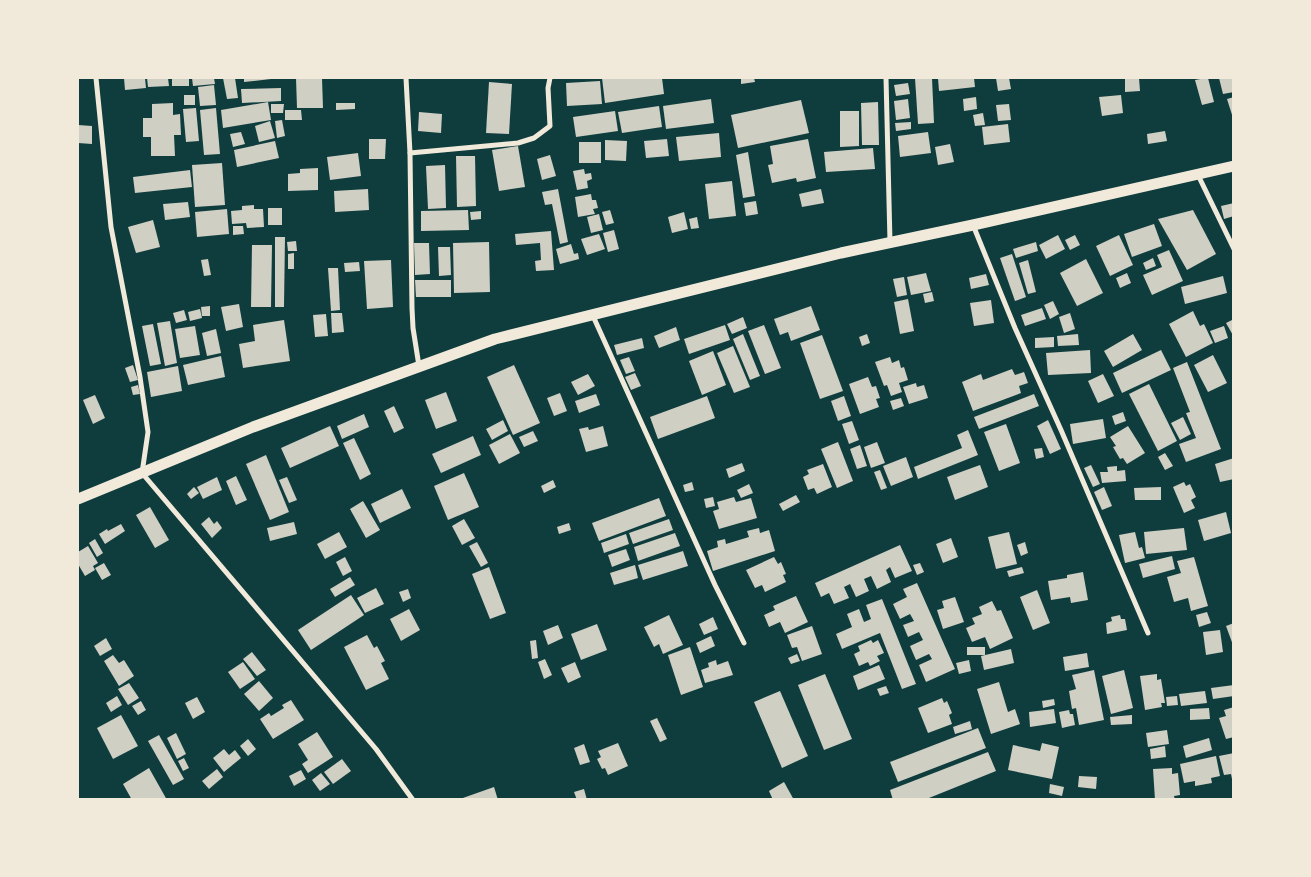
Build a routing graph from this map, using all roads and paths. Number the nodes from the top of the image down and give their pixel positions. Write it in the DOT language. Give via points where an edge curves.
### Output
graph roads {
  1 [pos="96,78"];
  2 [pos="406,78"];
  3 [pos="550,78"];
  4 [pos="886,78"];
  5 [pos="410,153"];
  6 [pos="1234,166"];
  7 [pos="1198,175"];
  8 [pos="973,225"];
  9 [pos="890,242"];
  10 [pos="1234,249"];
  11 [pos="592,315"];
  12 [pos="419,366"];
  13 [pos="142,473"];
  14 [pos="78,499"];
  15 [pos="1148,633"];
  16 [pos="744,643"];
  17 [pos="413,800"];
  1 -- 13 [label="street" via="111,228 148,432"];
  2 -- 5 [label="street"];
  3 -- 5 [label="street" via="550,126 534,138 518,143"];
  4 -- 9 [label="street"];
  5 -- 12 [label="street" via="412,308"];
  6 -- 7 [label="main road"];
  7 -- 8 [label="main road"];
  7 -- 10 [label="street"];
  8 -- 9 [label="main road"];
  8 -- 15 [label="street"];
  9 -- 11 [label="main road"];
  11 -- 12 [label="main road" via="495,339"];
  11 -- 16 [label="street"];
  12 -- 13 [label="main road" via="253,427"];
  13 -- 14 [label="main road"];
  13 -- 17 [label="street" via="376,749"];
}
